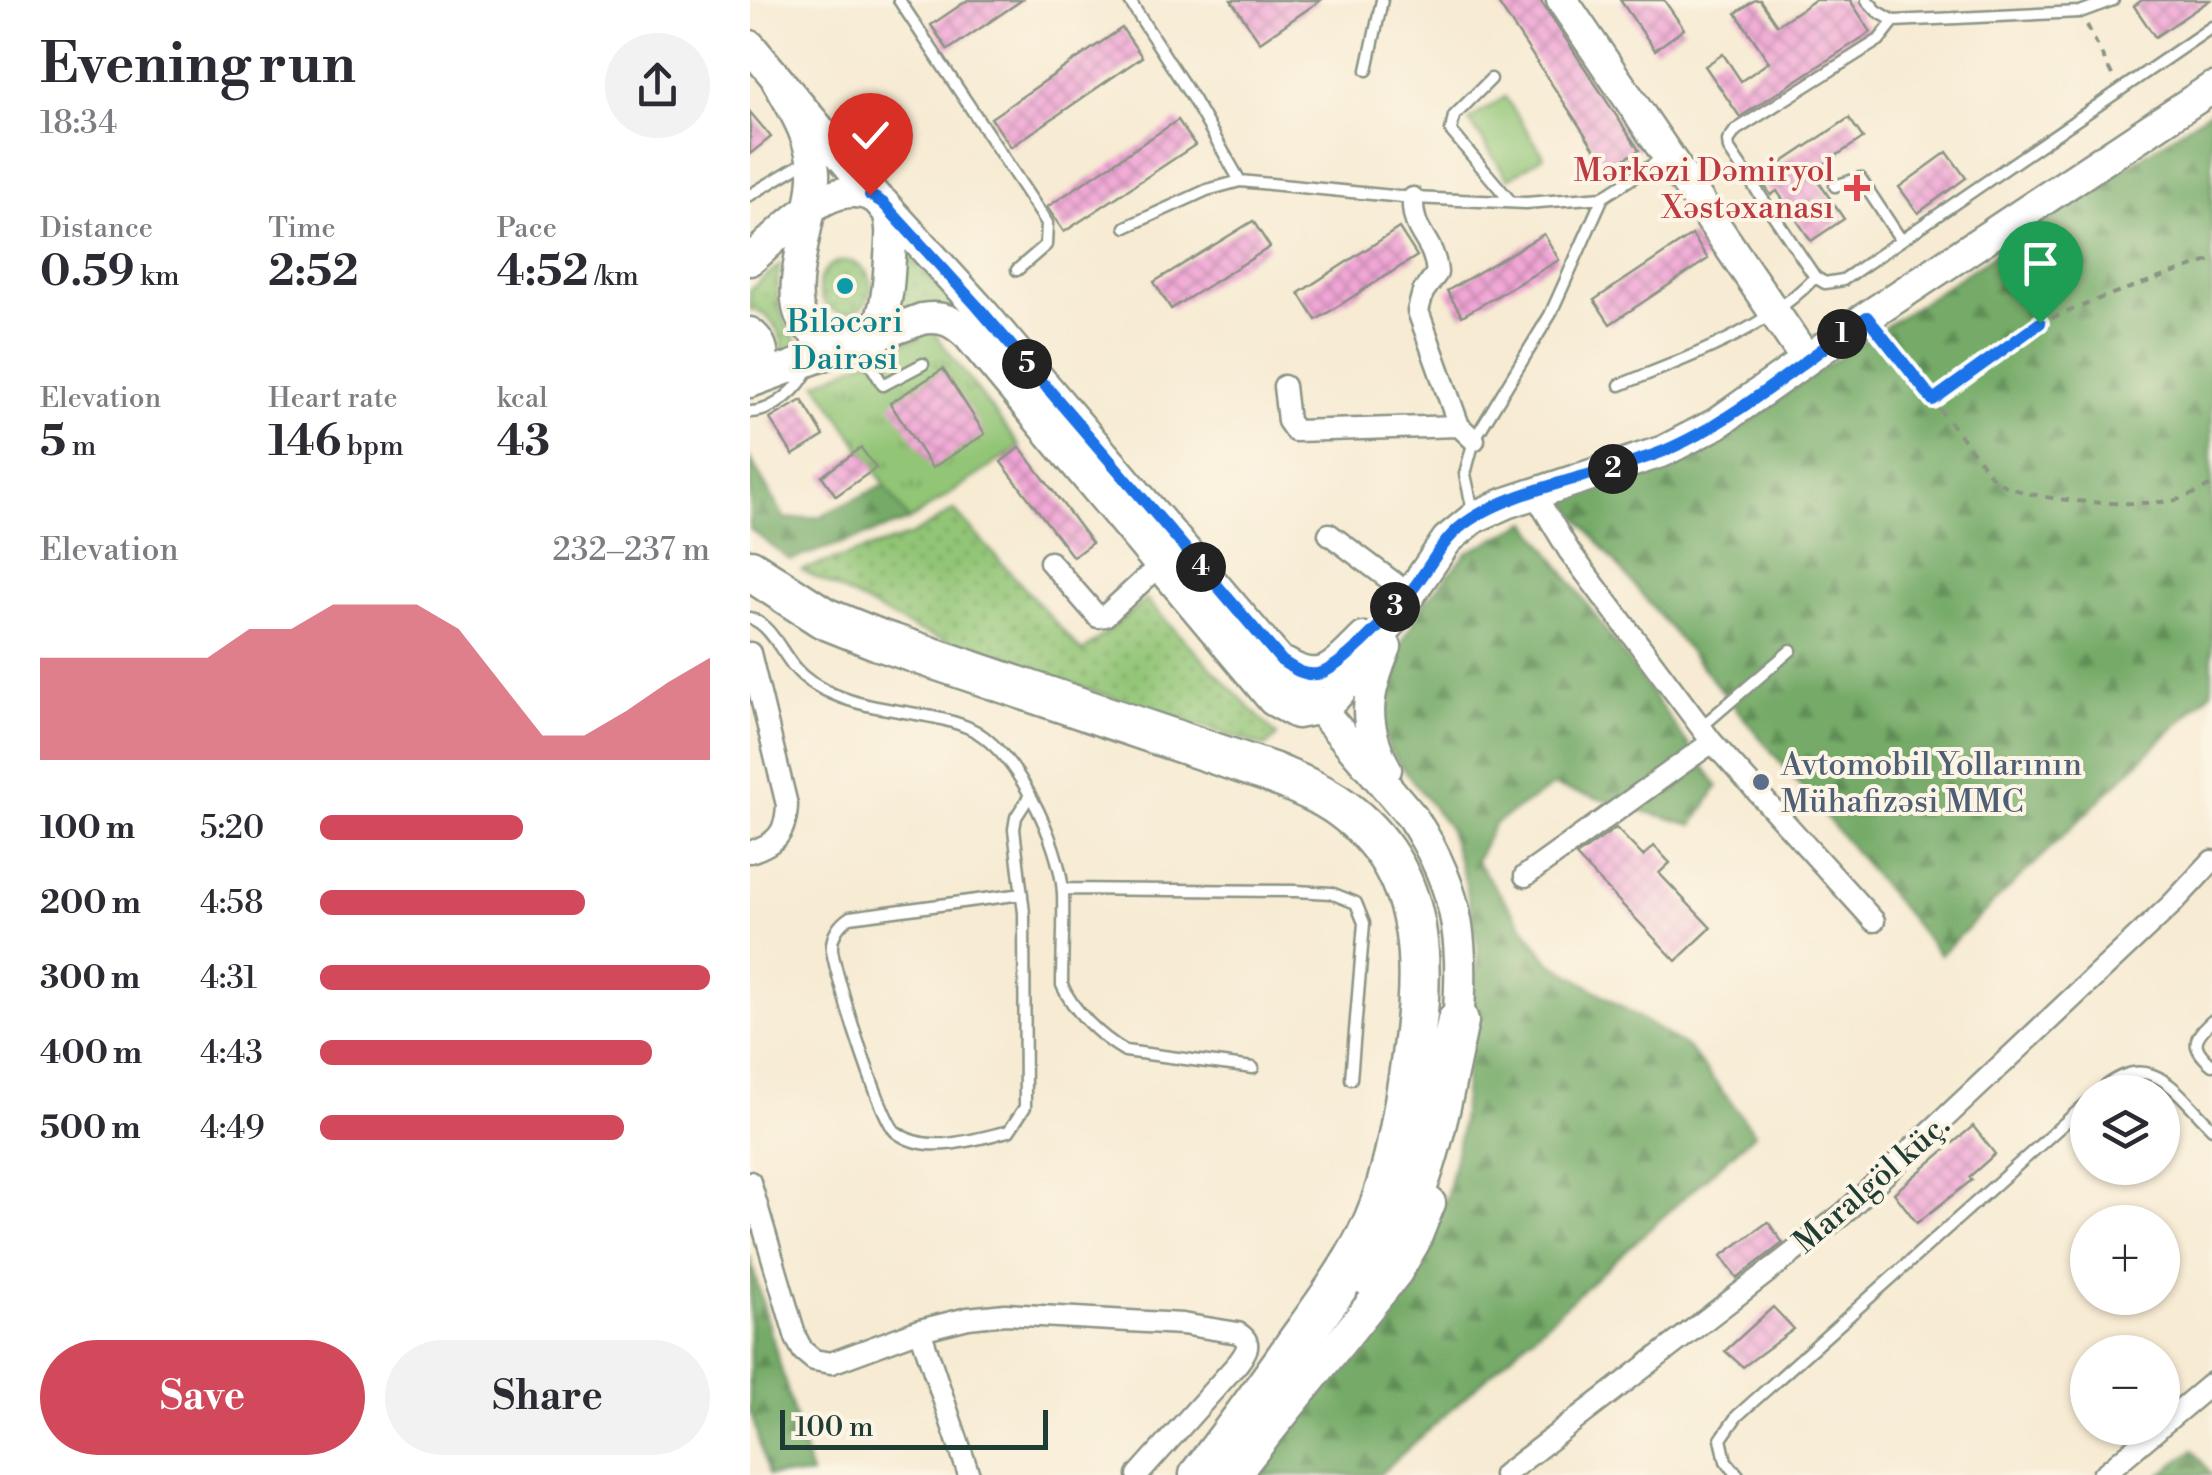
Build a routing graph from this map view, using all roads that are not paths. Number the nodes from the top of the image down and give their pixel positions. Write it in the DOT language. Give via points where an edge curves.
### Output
graph roads {
  1 [pos="899,0"];
  2 [pos="1129,0"];
  3 [pos="1382,0"];
  4 [pos="1562,0"];
  5 [pos="1867,0"];
  6 [pos="2114,0"];
  7 [pos="1894,21"];
  8 [pos="2212,26"];
  9 [pos="750,46"];
  10 [pos="1368,70"];
  11 [pos="777,80"];
  12 [pos="1491,80"];
  13 [pos="2212,88"];
  14 [pos="812,153"];
  15 [pos="1668,155"];
  16 [pos="1240,182"];
  17 [pos="1835,186"];
  18 [pos="750,195"];
  19 [pos="1413,198"];
  20 [pos="1603,198"];
  21 [pos="1511,202"];
  22 [pos="883,203"];
  23 [pos="811,209"];
  24 [pos="1126,226"];
  25 [pos="1901,240"];
  26 [pos="750,260"];
  27 [pos="1018,270"];
  28 [pos="1815,277"];
  29 [pos="1776,311"];
  30 [pos="750,334"];
  31 [pos="857,342"];
  32 [pos="814,357"];
  33 [pos="1806,359"];
  34 [pos="923,364"];
  35 [pos="750,382"];
  36 [pos="1620,385"];
  37 [pos="1284,386"];
  38 [pos="750,412"];
  39 [pos="1466,433"];
  40 [pos="1534,493"];
  41 [pos="1475,517"];
  42 [pos="1329,534"];
  43 [pos="1050,562"];
  44 [pos="1160,565"];
  45 [pos="750,570"];
  46 [pos="1409,594"];
  47 [pos="750,618"];
  48 [pos="1791,650"];
  49 [pos="750,653"];
  50 [pos="1282,661"];
  51 [pos="1322,708"];
  52 [pos="1707,734"];
  53 [pos="1030,795"];
  54 [pos="1412,816"];
  55 [pos="750,852"];
  56 [pos="2212,861"];
  57 [pos="1525,876"];
  58 [pos="1063,890"];
  59 [pos="1022,894"];
  60 [pos="1874,921"];
  61 [pos="1458,1021"];
  62 [pos="2212,1021"];
  63 [pos="2212,1065"];
  64 [pos="1253,1068"];
  65 [pos="2124,1075"];
  66 [pos="2155,1075"];
  67 [pos="1351,1079"];
  68 [pos="2180,1095"];
  69 [pos="2070,1118"];
  70 [pos="2212,1128"];
  71 [pos="750,1182"];
  72 [pos="920,1330"];
  73 [pos="2212,1383"];
  74 [pos="2180,1410"];
  75 [pos="2139,1445"];
  76 [pos="1232,1456"];
  77 [pos="969,1475"];
  78 [pos="1138,1475"];
  79 [pos="1200,1475"];
  80 [pos="1504,1475"];
  81 [pos="1738,1475"];
  82 [pos="2103,1475"];
  1 -- 27 [label="lane" via="1047,223 1046,245"];
  2 -- 16 [label="lane"];
  3 -- 10 [label="lane"];
  4 -- 15 [label="main road"];
  5 -- 7 [label="lane"];
  6 -- 7 [label="lane" via="2080,12"];
  7 -- 28 [label="lane" via="1878,40 1728,141"];
  8 -- 25 [label="lane"];
  9 -- 11 [label="main road"];
  11 -- 14 [label="main road"];
  11 -- 22 [label="main road"];
  12 -- 21 [label="lane" via="1454,116 1452,131"];
  13 -- 33 [label="main road"];
  14 -- 18 [label="lane" via="802,166"];
  14 -- 23 [label="main road"];
  15 -- 20 [label="lane"];
  15 -- 29 [label="main road"];
  16 -- 19 [label="lane"];
  16 -- 24 [label="lane"];
  17 -- 25 [label="lane" via="1860,178"];
  19 -- 21 [label="lane"];
  19 -- 39 [label="street" via="1412,219 1435,254 1436,273 1418,311"];
  20 -- 21 [label="lane"];
  20 -- 39 [label="lane" via="1550,315"];
  22 -- 23 [label="main road" via="848,191"];
  22 -- 31 [label="main road" via="892,226 888,288 881,320"];
  22 -- 50 [label="main road"];
  23 -- 26 [label="main road"];
  23 -- 31 [label="main road" via="799,269 800,315 831,341"];
  25 -- 28 [label="lane" via="1843,280 1825,284"];
  28 -- 29 [label="lane"];
  29 -- 33 [label="main road"];
  29 -- 36 [label="lane" via="1720,344"];
  30 -- 35 [label="main road" via="763,358"];
  31 -- 32 [label="main road"];
  31 -- 34 [label="lane" via="883,385"];
  31 -- 44 [label="main road" via="929,318 947,319 969,336"];
  32 -- 35 [label="main road"];
  32 -- 38 [label="lane" via="799,386"];
  33 -- 40 [label="main road" via="1690,439"];
  37 -- 39 [label="street" via="1295,432"];
  39 -- 41 [label="lane" via="1466,490"];
  40 -- 41 [label="main road"];
  40 -- 52 [label="street" via="1569,551"];
  41 -- 46 [label="main road" via="1447,540"];
  42 -- 46 [label="street"];
  43 -- 44 [label="street" via="1098,617"];
  44 -- 51 [label="main road" via="1274,700 1297,713"];
  45 -- 76 [label="highway" via="824,618 879,640 1311,790 1366,830 1403,886 1415,919 1421,983 1386,1190 1346,1274"];
  46 -- 50 [label="main road" via="1333,668 1302,674"];
  46 -- 51 [label="main road" via="1360,669"];
  46 -- 54 [label="main road" via="1377,668 1367,718 1374,746"];
  47 -- 53 [label="lane" via="797,671 831,694 966,726 987,737"];
  48 -- 52 [label="lane"];
  49 -- 55 [label="street" via="787,804 781,836"];
  50 -- 51 [label="main road"];
  51 -- 54 [label="main road"];
  52 -- 57 [label="street"];
  52 -- 60 [label="street"];
  53 -- 58 [label="lane"];
  53 -- 59 [label="lane" via="1014,829"];
  54 -- 61 [label="main road" via="1441,865 1460,929"];
  56 -- 80 [label="street, Maralgöl küç." via="1843,1214"];
  58 -- 64 [label="lane" via="1062,985 1108,1041 1125,1051"];
  58 -- 67 [label="lane" via="1296,891 1331,893 1356,904 1364,922"];
  59 -- 59 [label="lane" via="1025,1108 1010,1132 956,1144 917,1142 893,1131 874,1093 832,948 841,923"];
  61 -- 76 [label="highway" via="1404,1223"];
  62 -- 63 [label="lane" via="2196,1044"];
  65 -- 66 [label="lane"];
  68 -- 70 [label="lane"];
  69 -- 81 [label="lane" via="1737,1416 1721,1438 1726,1461"];
  71 -- 72 [label="street" via="802,1351 830,1362"];
  72 -- 77 [label="street"];
  72 -- 78 [label="street" via="1004,1314 1182,1324 1244,1336 1248,1351"];
  73 -- 74 [label="street"];
  75 -- 82 [label="street"];
  76 -- 79 [label="highway"];
}
